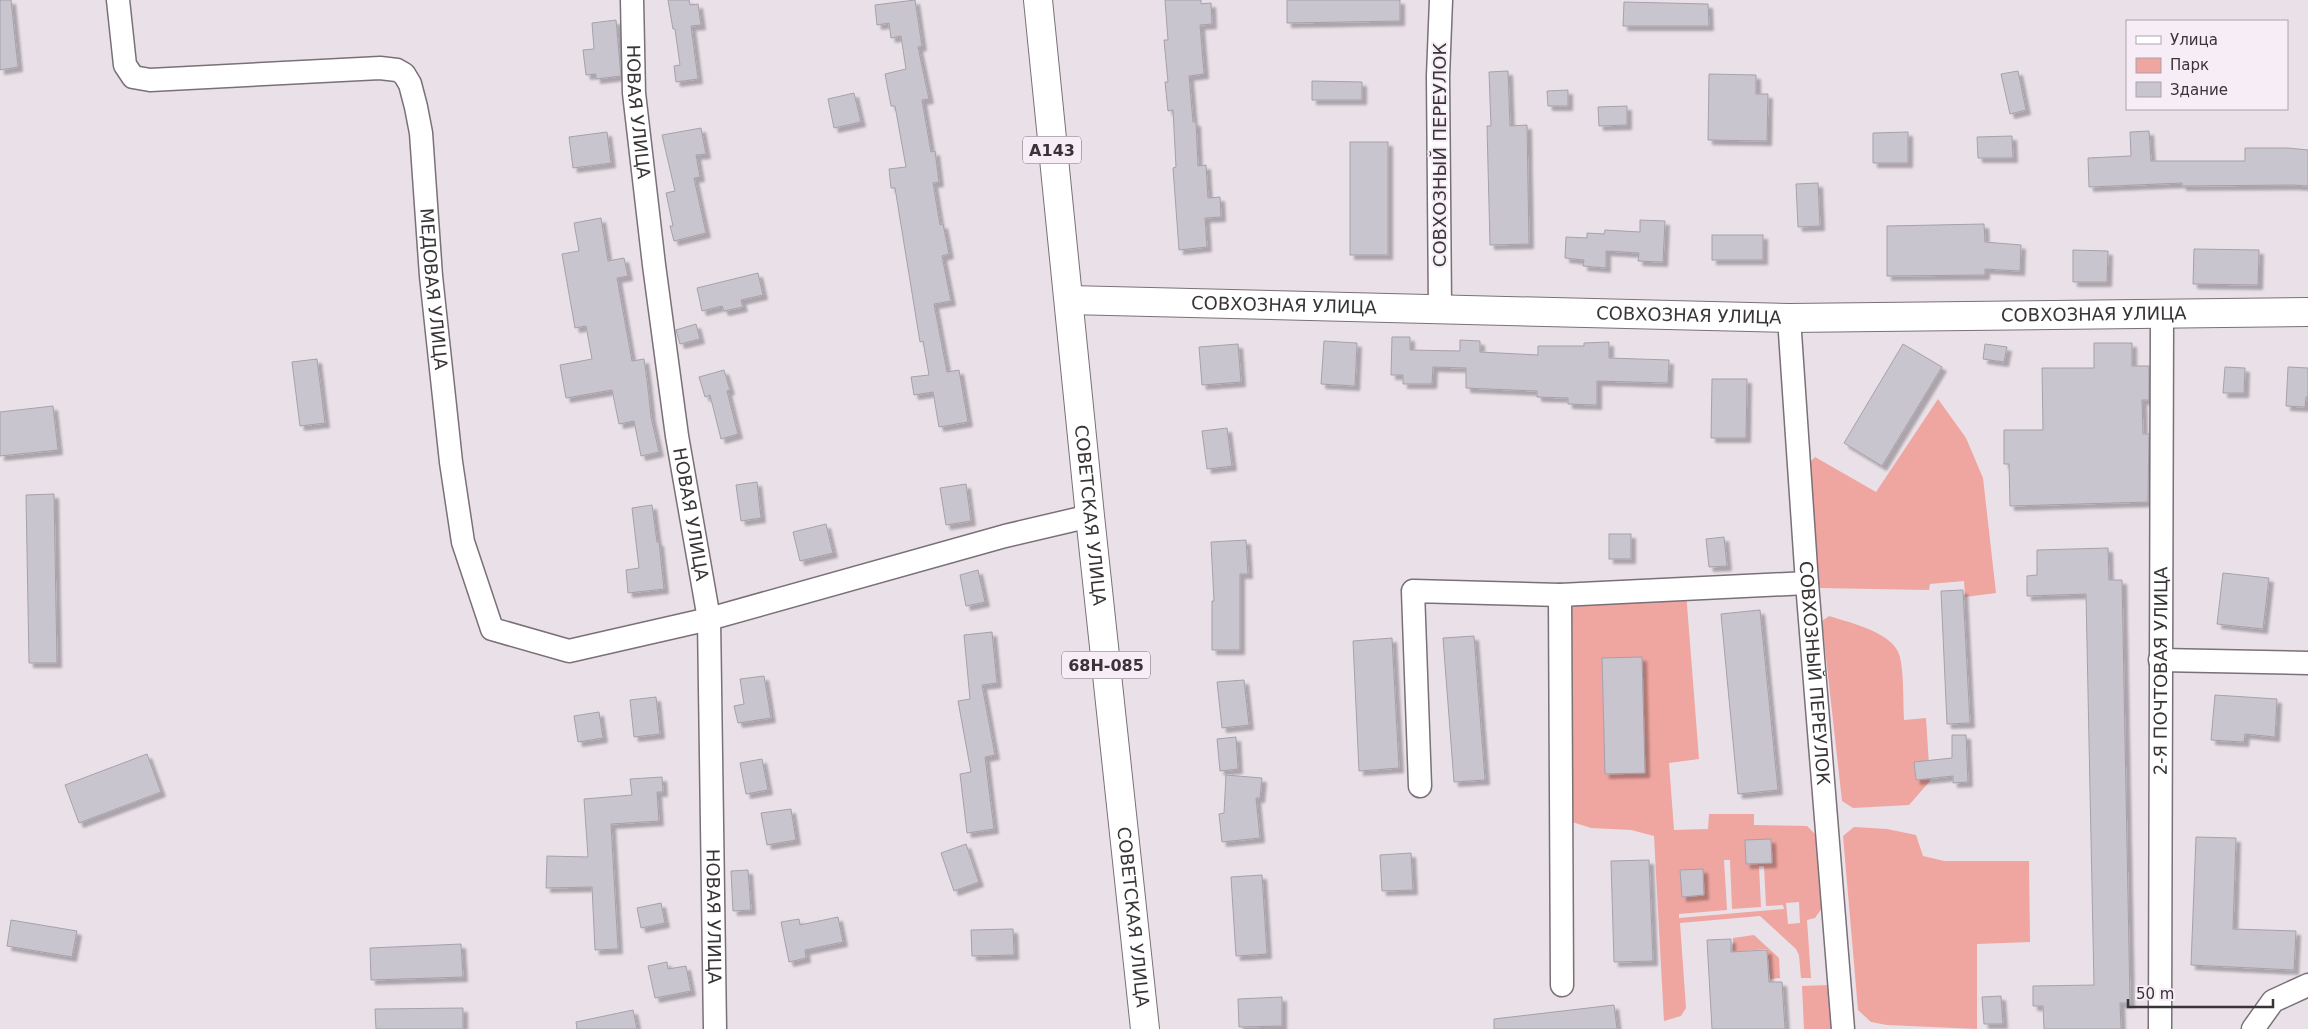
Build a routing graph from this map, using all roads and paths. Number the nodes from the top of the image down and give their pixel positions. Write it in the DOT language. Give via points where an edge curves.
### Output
graph roads {
  1 [pos="118,0"];
  2 [pos="632,0"];
  3 [pos="1038,0"];
  4 [pos="1441,0"];
  5 [pos="1069,300"];
  6 [pos="1440,309"];
  7 [pos="2308,312"];
  8 [pos="2162,314"];
  9 [pos="1789,318"];
  10 [pos="1090,516"];
  11 [pos="1807,583"];
  12 [pos="1560,595"];
  13 [pos="709,619"];
  14 [pos="2160,660"];
  15 [pos="2308,663"];
  16 [pos="1420,786"];
  17 [pos="1562,985"];
  18 [pos="2308,985"];
  19 [pos="715,1029"];
  20 [pos="1145,1029"];
  21 [pos="1843,1029"];
  22 [pos="2160,1029"];
  23 [pos="2253,1029"];
  1 -- 13 [label="street, МЕДОВАЯ УЛИЦА" via="125,65 133,77 150,80 380,68 397,70 410,84 421,133 431,276 463,542 492,629 569,651"];
  2 -- 13 [label="street, НОВАЯ УЛИЦА" via="634,93 654,265 677,436"];
  3 -- 5 [label="street, СОВЕТСКАЯ УЛИЦА / А143"];
  4 -- 6 [label="street, СОВХОЗНЫЙ ПЕРЕУЛОК" via="1438,76"];
  5 -- 6 [label="street, СОВХОЗНАЯ УЛИЦА"];
  5 -- 10 [label="street, СОВЕТСКАЯ УЛИЦА / 68Н-085"];
  6 -- 9 [label="street, СОВХОЗНАЯ УЛИЦА"];
  7 -- 8 [label="street, СОВХОЗНАЯ УЛИЦА"];
  8 -- 9 [label="street, СОВХОЗНАЯ УЛИЦА"];
  8 -- 14 [label="street, 2-Я ПОЧТОВАЯ УЛИЦА"];
  9 -- 11 [label="street, СОВХОЗНЫЙ ПЕРЕУЛОК"];
  10 -- 13 [label="street" via="1005,536"];
  10 -- 20 [label="street, СОВЕТСКАЯ УЛИЦА / 68Н-085"];
  11 -- 12 [label="street"];
  11 -- 21 [label="street, СОВХОЗНЫЙ ПЕРЕУЛОК"];
  12 -- 16 [label="street" via="1413,591"];
  12 -- 17 [label="street"];
  13 -- 19 [label="street, НОВАЯ УЛИЦА"];
  14 -- 15 [label="street"];
  14 -- 22 [label="street, 2-Я ПОЧТОВАЯ УЛИЦА"];
  18 -- 23 [label="street" via="2273,1001"];
}
